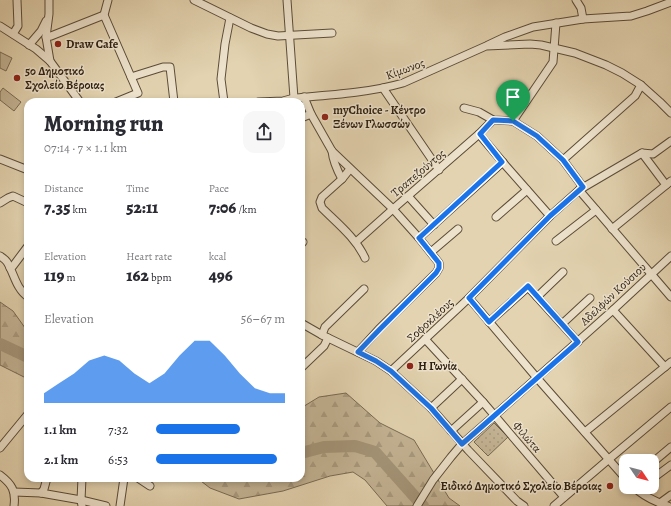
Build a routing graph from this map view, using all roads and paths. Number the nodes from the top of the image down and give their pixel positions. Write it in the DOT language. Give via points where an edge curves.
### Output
graph roads {
  1 [pos="17,0"];
  2 [pos="49,0"];
  3 [pos="108,0"];
  4 [pos="194,0"];
  5 [pos="287,0"];
  6 [pos="576,0"];
  7 [pos="671,2"];
  8 [pos="104,15"];
  9 [pos="49,16"];
  10 [pos="230,18"];
  11 [pos="583,19"];
  12 [pos="556,23"];
  13 [pos="0,26"];
  14 [pos="332,32"];
  15 [pos="17,36"];
  16 [pos="289,36"];
  17 [pos="46,37"];
  18 [pos="35,38"];
  19 [pos="486,46"];
  20 [pos="32,47"];
  21 [pos="554,47"];
  22 [pos="50,61"];
  23 [pos="131,77"];
  24 [pos="641,85"];
  25 [pos="383,88"];
  26 [pos="304,97"];
  27 [pos="77,98"];
  28 [pos="126,98"];
  29 [pos="173,98"];
  30 [pos="223,98"];
  31 [pos="294,98"];
  32 [pos="305,100"];
  33 [pos="464,108"];
  34 [pos="671,113"];
  35 [pos="310,114"];
  36 [pos="305,116"];
  37 [pos="493,120"];
  38 [pos="513,121"];
  39 [pos="480,134"];
  40 [pos="671,141"];
  41 [pos="332,151"];
  42 [pos="642,153"];
  43 [pos="0,159"];
  44 [pos="563,160"];
  45 [pos="502,162"];
  46 [pos="24,168"];
  47 [pos="350,169"];
  48 [pos="439,170"];
  49 [pos="342,179"];
  50 [pos="669,184"];
  51 [pos="581,188"];
  52 [pos="527,190"];
  53 [pos="408,196"];
  54 [pos="24,201"];
  55 [pos="0,203"];
  56 [pos="393,209"];
  57 [pos="596,210"];
  58 [pos="550,216"];
  59 [pos="496,217"];
  60 [pos="434,225"];
  61 [pos="458,229"];
  62 [pos="612,229"];
  63 [pos="419,238"];
  64 [pos="556,241"];
  65 [pos="356,242"];
  66 [pos="24,251"];
  67 [pos="431,252"];
  68 [pos="0,256"];
  69 [pos="671,256"];
  70 [pos="365,258"];
  71 [pos="10,268"];
  72 [pos="563,272"];
  73 [pos="651,274"];
  74 [pos="364,289"];
  75 [pos="24,294"];
  76 [pos="537,297"];
  77 [pos="671,297"];
  78 [pos="469,298"];
  79 [pos="590,298"];
  80 [pos="613,310"];
  81 [pos="489,322"];
  82 [pos="562,324"];
  83 [pos="305,325"];
  84 [pos="325,336"];
  85 [pos="425,339"];
  86 [pos="578,342"];
  87 [pos="358,352"];
  88 [pos="671,362"];
  89 [pos="305,364"];
  90 [pos="665,367"];
  91 [pos="391,371"];
  92 [pos="537,378"];
  93 [pos="462,379"];
  94 [pos="483,402"];
  95 [pos="671,407"];
  96 [pos="431,408"];
  97 [pos="494,416"];
  98 [pos="24,419"];
  99 [pos="451,431"];
  100 [pos="585,432"];
  101 [pos="462,444"];
  102 [pos="671,447"];
  103 [pos="0,448"];
  104 [pos="659,457"];
  105 [pos="609,459"];
  106 [pos="671,465"];
  107 [pos="619,471"];
  108 [pos="659,474"];
  109 [pos="0,475"];
  110 [pos="46,482"];
  111 [pos="82,482"];
  112 [pos="123,482"];
  113 [pos="144,482"];
  114 [pos="150,486"];
  115 [pos="14,492"];
  116 [pos="41,493"];
  117 [pos="643,494"];
  118 [pos="671,495"];
  119 [pos="564,497"];
  120 [pos="81,503"];
  121 [pos="660,503"];
  122 [pos="14,506"];
  123 [pos="106,506"];
  124 [pos="120,506"];
  125 [pos="417,506"];
  126 [pos="524,506"];
  127 [pos="554,506"];
  128 [pos="668,506"];
  1 -- 15 [label="street"];
  2 -- 9 [label="street"];
  3 -- 8 [label="street"];
  4 -- 10 [label="street"];
  5 -- 16 [label="street"];
  6 -- 11 [label="street"];
  7 -- 11 [label="street" via="631,16"];
  8 -- 17 [label="street"];
  8 -- 23 [label="street"];
  9 -- 17 [label="street"];
  9 -- 18 [label="street"];
  10 -- 16 [label="street" via="267,34"];
  10 -- 30 [label="street" via="221,79"];
  11 -- 12 [label="street"];
  12 -- 19 [label="street" via="533,27"];
  12 -- 21 [label="street"];
  13 -- 15 [label="street"];
  14 -- 16 [label="street"];
  15 -- 18 [label="street"];
  15 -- 20 [label="street"];
  16 -- 31 [label="street"];
  17 -- 20 [label="street" via="42,43"];
  17 -- 22 [label="street"];
  18 -- 20 [label="street"];
  19 -- 21 [label="street, Κίμωνος" via="536,44"];
  19 -- 25 [label="street, Κίμωνος" via="403,83"];
  20 -- 22 [label="street"];
  21 -- 24 [label="street, Κίμωνος" via="606,65"];
  21 -- 38 [label="street" via="553,62"];
  22 -- 27 [label="street"];
  23 -- 28 [label="street" via="138,93"];
  23 -- 29 [label="street" via="170,66"];
  24 -- 34 [label="street, Κίμωνος"];
  24 -- 44 [label="street" via="635,96"];
  25 -- 26 [label="street, Κίμωνος"];
  25 -- 48 [label="street"];
  26 -- 31 [label="street, Κίμωνος"];
  32 -- 35 [label="street"];
  33 -- 37 [label="street" via="479,112"];
  35 -- 36 [label="street"];
  35 -- 41 [label="street"];
  37 -- 38 [label="street"];
  37 -- 39 [label="street, Τραπεζούντος"];
  38 -- 44 [label="street" via="537,136"];
  39 -- 45 [label="street"];
  39 -- 48 [label="street, Τραπεζούντος"];
  40 -- 42 [label="street, Σοφοκλέους" via="653,154"];
  41 -- 47 [label="street"];
  41 -- 49 [label="street" via="332,157"];
  42 -- 50 [label="street"];
  42 -- 51 [label="street, Σοφοκλέους"];
  43 -- 46 [label="street"];
  44 -- 51 [label="street"];
  45 -- 52 [label="street"];
  45 -- 60 [label="street"];
  47 -- 49 [label="street"];
  47 -- 56 [label="street"];
  48 -- 53 [label="street, Τραπεζούντος"];
  49 -- 65 [label="street" via="322,197 320,202 322,208"];
  50 -- 62 [label="street"];
  51 -- 57 [label="street"];
  51 -- 58 [label="street, Σοφοκλέους"];
  52 -- 58 [label="street"];
  52 -- 59 [label="street"];
  53 -- 56 [label="street, Τραπεζούντος"];
  53 -- 60 [label="street"];
  54 -- 55 [label="street" via="13,196"];
  56 -- 63 [label="street"];
  56 -- 65 [label="street, Τραπεζούντος"];
  57 -- 62 [label="street"];
  57 -- 64 [label="street"];
  58 -- 78 [label="street, Σοφοκλέους"];
  60 -- 63 [label="street"];
  61 -- 67 [label="street"];
  62 -- 73 [label="street"];
  63 -- 67 [label="street"];
  65 -- 70 [label="street"];
  66 -- 71 [label="street"];
  67 -- 87 [label="street" via="439,263 436,273"];
  68 -- 71 [label="street" via="6,260"];
  69 -- 73 [label="street, Αδελφών Κούσιου"];
  71 -- 75 [label="street"];
  72 -- 76 [label="street"];
  73 -- 77 [label="street"];
  73 -- 80 [label="street, Αδελφών Κούσιου"];
  74 -- 84 [label="street" via="325,327"];
  76 -- 81 [label="street" via="528,286"];
  76 -- 82 [label="street"];
  78 -- 81 [label="street"];
  78 -- 85 [label="street, Σοφοκλέους"];
  79 -- 82 [label="street"];
  80 -- 86 [label="street, Αδελφών Κούσιου"];
  80 -- 90 [label="street"];
  81 -- 92 [label="street"];
  82 -- 86 [label="street"];
  83 -- 84 [label="street"];
  84 -- 87 [label="street"];
  84 -- 89 [label="street" via="324,346"];
  85 -- 91 [label="street, Σοφοκλέους"];
  85 -- 93 [label="street, Φιλώτα"];
  86 -- 92 [label="street, Αδελφών Κούσιου"];
  87 -- 91 [label="street"];
  88 -- 90 [label="street"];
  90 -- 100 [label="street"];
  91 -- 96 [label="street"];
  92 -- 97 [label="street, Αδελφών Κούσιου"];
  92 -- 100 [label="street"];
  93 -- 94 [label="street, Φιλώτα"];
  93 -- 96 [label="street"];
  94 -- 97 [label="street, Φιλώτα"];
  94 -- 99 [label="street"];
  95 -- 105 [label="street"];
  96 -- 99 [label="street"];
  97 -- 101 [label="street, Αδελφών Κούσιου"];
  97 -- 119 [label="street, Φιλώτα"];
  98 -- 103 [label="street"];
  99 -- 101 [label="street"];
  100 -- 105 [label="street"];
  101 -- 125 [label="street, Αδελφών Κούσιου" via="433,480"];
  101 -- 126 [label="street"];
  102 -- 104 [label="street"];
  105 -- 107 [label="street"];
  105 -- 119 [label="street"];
  106 -- 108 [label="street"];
  109 -- 115 [label="street" via="8,481"];
  110 -- 116 [label="street"];
  111 -- 120 [label="street"];
  112 -- 124 [label="street"];
  113 -- 114 [label="street"];
  115 -- 116 [label="street"];
  115 -- 122 [label="street"];
  116 -- 120 [label="street"];
  117 -- 121 [label="street"];
  118 -- 121 [label="street"];
  119 -- 127 [label="street"];
  120 -- 123 [label="street"];
  121 -- 128 [label="street"];
}
